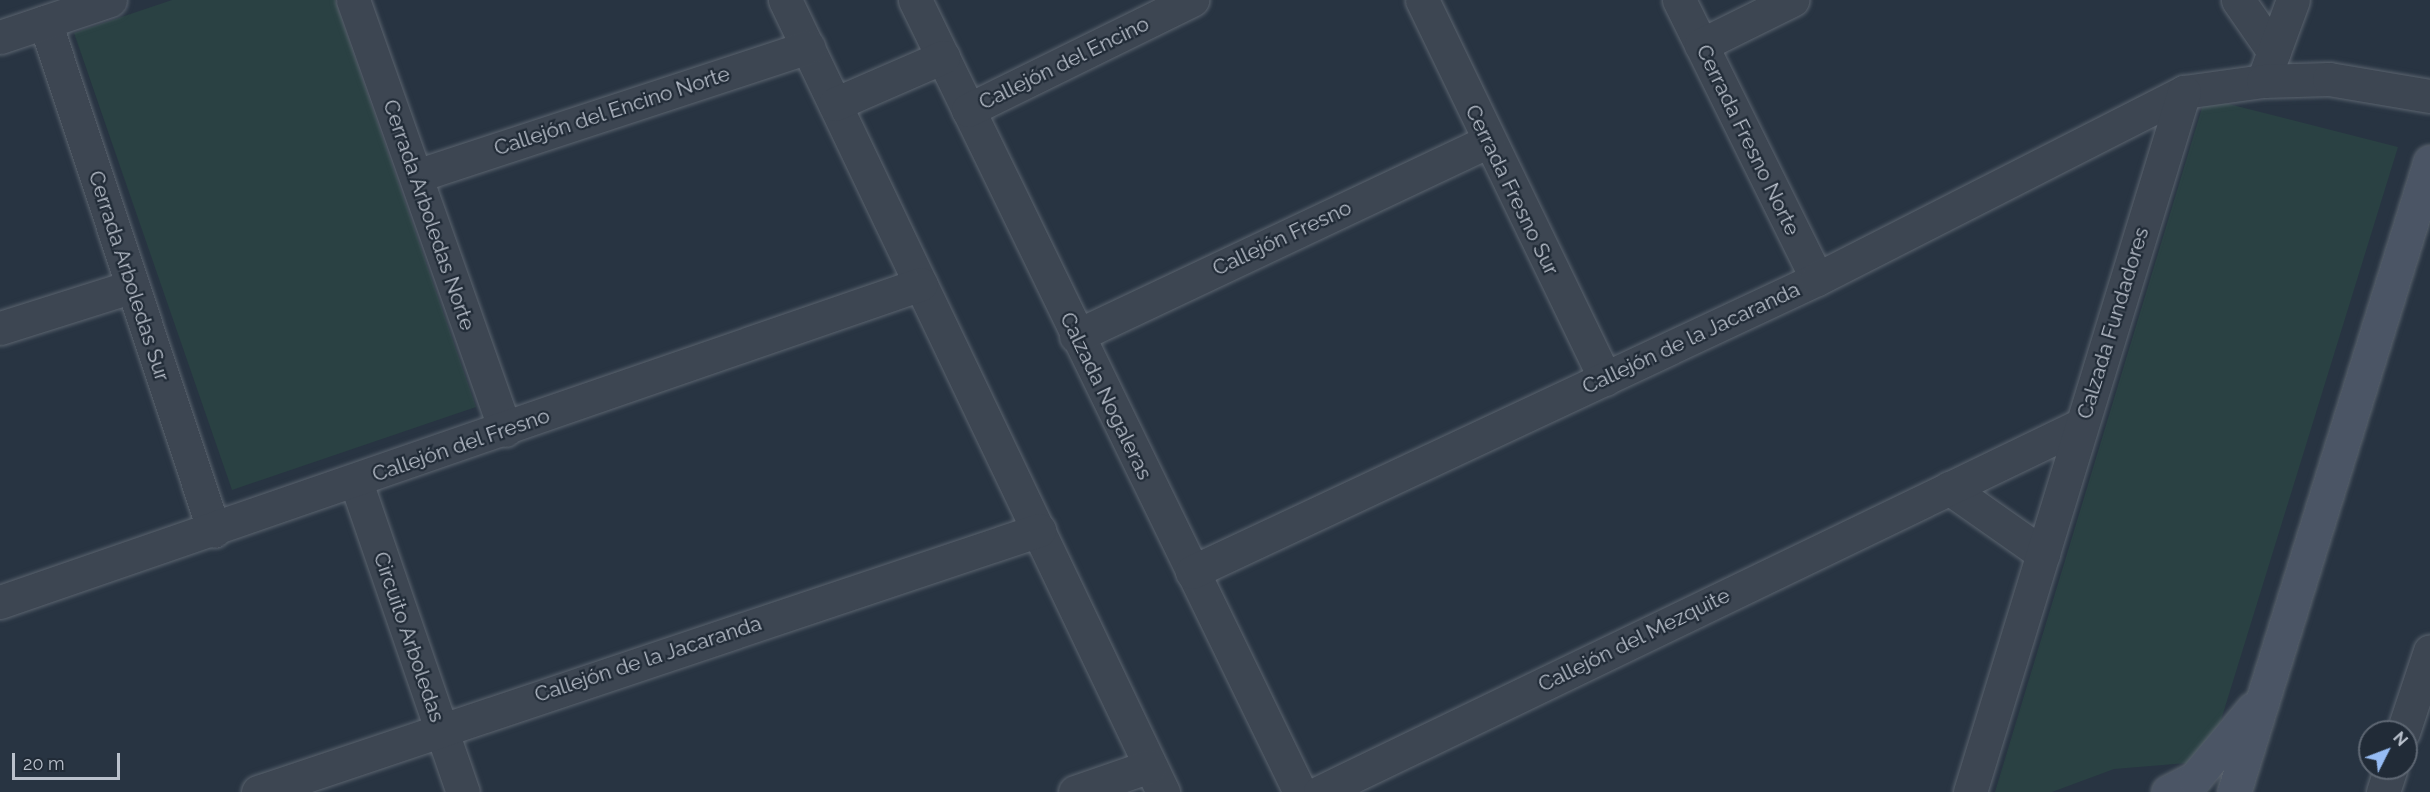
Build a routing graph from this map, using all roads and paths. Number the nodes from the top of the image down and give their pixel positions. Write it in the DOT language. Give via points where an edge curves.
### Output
graph roads {
  1 [pos="110,0"];
  2 [pos="353,0"];
  3 [pos="785,0"];
  4 [pos="915,0"];
  5 [pos="1192,0"];
  6 [pos="1422,0"];
  7 [pos="1679,0"];
  8 [pos="1792,0"];
  9 [pos="2238,0"];
  10 [pos="2293,0"];
  11 [pos="45,22"];
  12 [pos="0,37"];
  13 [pos="1701,45"];
  14 [pos="808,47"];
  15 [pos="943,57"];
  16 [pos="2268,66"];
  17 [pos="2184,92"];
  18 [pos="2430,96"];
  19 [pos="835,104"];
  20 [pos="968,110"];
  21 [pos="1488,141"];
  22 [pos="2430,162"];
  23 [pos="416,176"];
  24 [pos="1816,279"];
  25 [pos="921,284"];
  26 [pos="133,286"];
  27 [pos="0,328"];
  28 [pos="1076,336"];
  29 [pos="1605,379"];
  30 [pos="2081,425"];
  31 [pos="505,430"];
  32 [pos="356,482"];
  33 [pos="1949,488"];
  34 [pos="1039,530"];
  35 [pos="214,531"];
  36 [pos="2043,554"];
  37 [pos="1192,572"];
  38 [pos="0,602"];
  39 [pos="2430,651"];
  40 [pos="2259,703"];
  41 [pos="2407,720"];
  42 [pos="441,728"];
  43 [pos="1157,779"];
  44 [pos="258,792"];
  45 [pos="463,792"];
  46 [pos="1075,792"];
  47 [pos="1299,792"];
  48 [pos="1320,792"];
  49 [pos="1970,792"];
  50 [pos="2168,792"];
  51 [pos="2234,792"];
  1 -- 11 [label="street"];
  2 -- 23 [label="street, Cerrada Arboledas Norte"];
  3 -- 14 [label="street"];
  4 -- 15 [label="street, Calzada Nogaleras"];
  5 -- 20 [label="street, Callejón del Encino"];
  6 -- 21 [label="street, Cerrada Fresno Sur"];
  7 -- 13 [label="street, Cerrada Fresno Norte"];
  8 -- 13 [label="street"];
  9 -- 16 [label="street"];
  10 -- 16 [label="street"];
  11 -- 12 [label="street"];
  11 -- 26 [label="street, Cerrada Arboledas Sur"];
  13 -- 24 [label="street, Cerrada Fresno Norte"];
  14 -- 19 [label="street"];
  14 -- 23 [label="street, Callejón del Encino Norte"];
  15 -- 19 [label="street"];
  15 -- 20 [label="street, Calzada Nogaleras"];
  16 -- 17 [label="street"];
  16 -- 18 [label="street"];
  17 -- 24 [label="street, Callejón de la Jacaranda"];
  17 -- 30 [label="street, Calzada Fundadores"];
  19 -- 25 [label="street"];
  20 -- 28 [label="street, Calzada Nogaleras"];
  21 -- 28 [label="street, Callejón Fresno"];
  21 -- 29 [label="street, Cerrada Fresno Sur"];
  22 -- 40 [label="main road"];
  23 -- 31 [label="street, Cerrada Arboledas Norte"];
  24 -- 29 [label="street, Callejón de la Jacaranda"];
  25 -- 31 [label="street, Callejón del Fresno"];
  25 -- 34 [label="street"];
  26 -- 27 [label="street"];
  26 -- 35 [label="street, Cerrada Arboledas Sur"];
  28 -- 37 [label="street, Calzada Nogaleras"];
  29 -- 37 [label="street, Callejón de la Jacaranda"];
  30 -- 33 [label="street, Callejón del Mezquite"];
  30 -- 36 [label="street, Calzada Fundadores"];
  31 -- 32 [label="street, Callejón del Fresno"];
  32 -- 35 [label="street, Callejón del Fresno"];
  32 -- 42 [label="street, Circuito Arboledas"];
  33 -- 36 [label="street"];
  33 -- 48 [label="street, Callejón del Mezquite"];
  34 -- 42 [label="street, Callejón de la Jacaranda"];
  34 -- 43 [label="street"];
  35 -- 38 [label="street, Callejón del Fresno"];
  36 -- 49 [label="street, Calzada Fundadores"];
  37 -- 47 [label="street, Calzada Nogaleras"];
  39 -- 41 [label="street"];
  40 -- 50 [label="main road" via="2195,778"];
  40 -- 51 [label="main road"];
  42 -- 44 [label="street, Callejón de la Jacaranda"];
  42 -- 45 [label="street, Circuito Arboledas"];
  43 -- 46 [label="street"];
}
